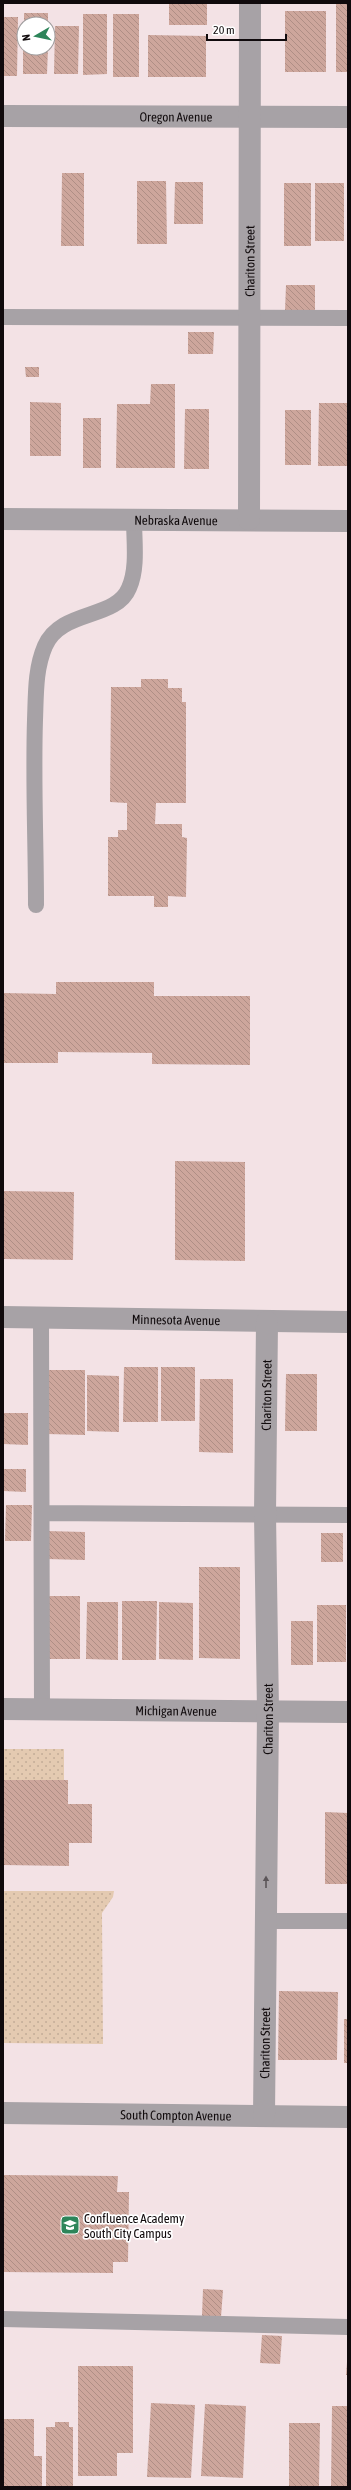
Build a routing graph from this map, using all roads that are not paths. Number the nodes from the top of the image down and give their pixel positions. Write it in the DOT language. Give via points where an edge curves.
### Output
graph roads {
  1 [pos="250,3"];
  2 [pos="3,116"];
  3 [pos="250,117"];
  4 [pos="348,117"];
  5 [pos="3,317"];
  6 [pos="250,318"];
  7 [pos="348,318"];
  8 [pos="3,518"];
  9 [pos="134,519"];
  10 [pos="249,519"];
  11 [pos="348,521"];
  12 [pos="36,905"];
  13 [pos="3,1317"];
  14 [pos="41,1318"];
  15 [pos="267,1322"];
  16 [pos="348,1322"];
  17 [pos="42,1512"];
  18 [pos="265,1514"];
  19 [pos="348,1515"];
  20 [pos="3,1709"];
  21 [pos="42,1709"];
  22 [pos="268,1711"];
  23 [pos="348,1712"];
  24 [pos="266,1921"];
  25 [pos="348,1921"];
  26 [pos="3,2114"];
  27 [pos="264,2116"];
  28 [pos="348,2117"];
  29 [pos="3,2319"];
  30 [pos="348,2327"];
  1 -- 3 [label="street, Chariton Street"];
  2 -- 3 [label="street, Oregon Avenue"];
  3 -- 4 [label="street, Oregon Avenue"];
  3 -- 6 [label="street, Chariton Street"];
  5 -- 6 [label="lane"];
  6 -- 7 [label="lane"];
  6 -- 10 [label="street, Chariton Street"];
  8 -- 9 [label="street, Nebraska Avenue"];
  9 -- 10 [label="street, Nebraska Avenue"];
  9 -- 12 [label="lane" via="134,572 129,589 120,601 112,606 69,622 55,631 46,644 40,660 34,740"];
  10 -- 11 [label="street, Nebraska Avenue"];
  13 -- 14 [label="street, Minnesota Avenue"];
  14 -- 15 [label="street, Minnesota Avenue"];
  14 -- 17 [label="lane"];
  15 -- 16 [label="street, Minnesota Avenue"];
  15 -- 18 [label="street, Chariton Street"];
  17 -- 18 [label="lane"];
  17 -- 21 [label="lane"];
  18 -- 19 [label="lane"];
  18 -- 22 [label="street, Chariton Street"];
  20 -- 21 [label="street, Michigan Avenue"];
  21 -- 22 [label="street, Michigan Avenue"];
  22 -- 23 [label="street, Michigan Avenue"];
  24 -- 22 [label="street, Chariton Street, one-way"];
  24 -- 25 [label="lane"];
  24 -- 27 [label="street, Chariton Street"];
  26 -- 27 [label="street, South Compton Avenue"];
  27 -- 28 [label="street, South Compton Avenue"];
  29 -- 30 [label="lane"];
}
